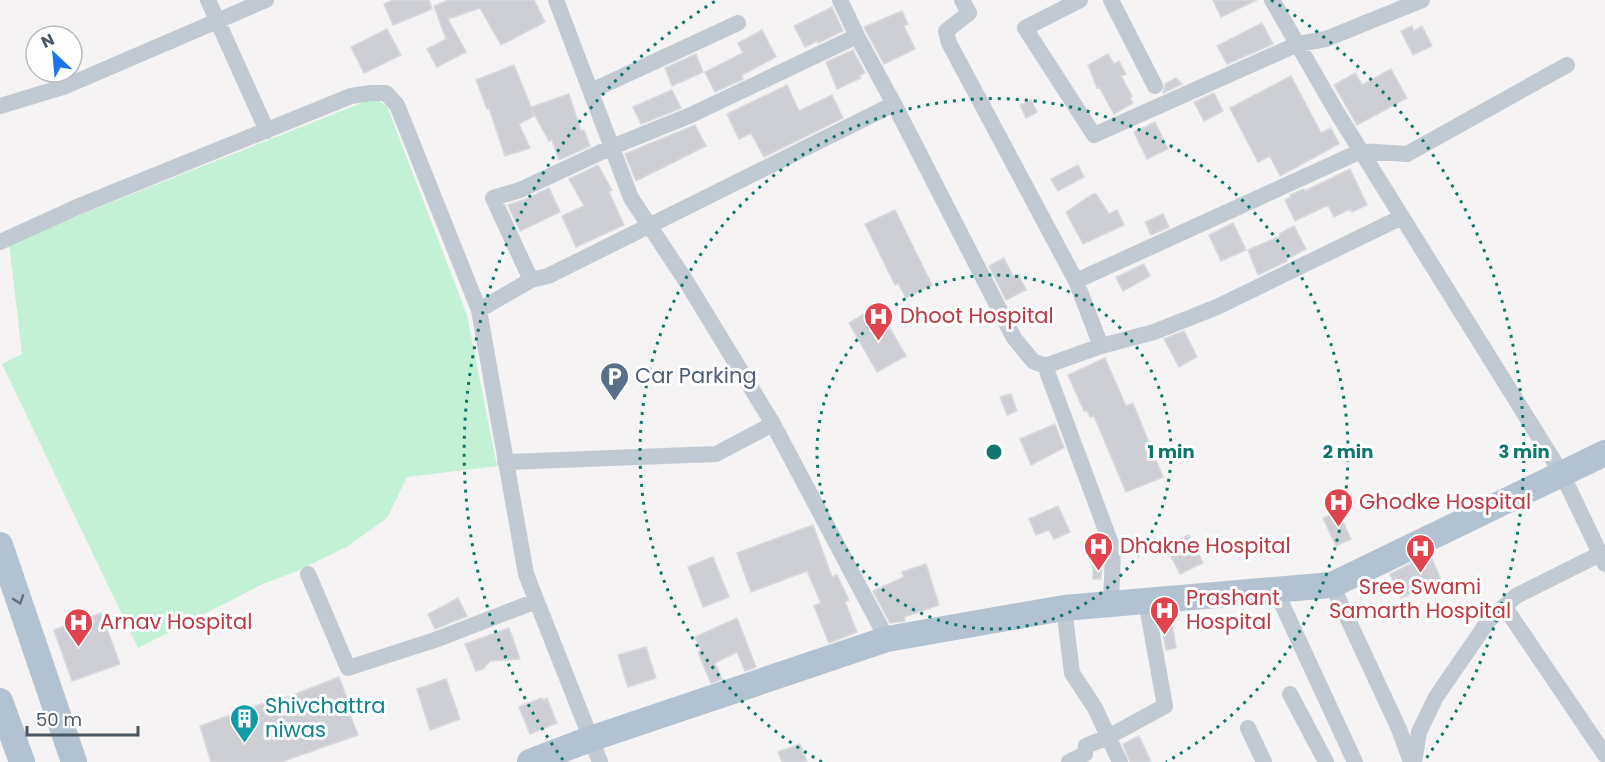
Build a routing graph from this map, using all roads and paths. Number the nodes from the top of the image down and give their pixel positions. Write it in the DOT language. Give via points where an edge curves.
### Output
graph roads {
  1 [pos="208,0"];
  2 [pos="266,0"];
  3 [pos="556,0"];
  4 [pos="840,0"];
  5 [pos="962,0"];
  6 [pos="1080,0"];
  7 [pos="1111,0"];
  8 [pos="1272,0"];
  9 [pos="1422,0"];
  10 [pos="218,21"];
  11 [pos="738,23"];
  12 [pos="856,36"];
  13 [pos="1298,44"];
  14 [pos="1567,65"];
  15 [pos="1155,86"];
  16 [pos="591,91"];
  17 [pos="894,104"];
  18 [pos="0,106"];
  19 [pos="267,131"];
  20 [pos="612,147"];
  21 [pos="1361,151"];
  22 [pos="1402,217"];
  23 [pos="649,225"];
  24 [pos="0,242"];
  25 [pos="531,280"];
  26 [pos="1076,281"];
  27 [pos="479,310"];
  28 [pos="1101,346"];
  29 [pos="1045,366"];
  30 [pos="773,424"];
  31 [pos="1605,453"];
  32 [pos="505,462"];
  33 [pos="1562,474"];
  34 [pos="0,545"];
  35 [pos="1603,559"];
  36 [pos="308,574"];
  37 [pos="1332,585"];
  38 [pos="1275,590"];
  39 [pos="536,601"];
  40 [pos="1146,601"];
  41 [pos="1111,603"];
  42 [pos="1504,606"];
  43 [pos="1064,608"];
  44 [pos="887,639"];
  45 [pos="1290,694"];
  46 [pos="0,701"];
  47 [pos="1248,728"];
  48 [pos="1108,737"];
  49 [pos="595,751"];
  50 [pos="1605,755"];
  51 [pos="22,762"];
  52 [pos="74,762"];
  53 [pos="530,762"];
  54 [pos="1068,762"];
  55 [pos="1120,762"];
  56 [pos="1264,762"];
  57 [pos="1326,762"];
  58 [pos="1355,762"];
  59 [pos="1413,762"];
  1 -- 10 [label="street"];
  2 -- 10 [label="street"];
  3 -- 16 [label="street"];
  4 -- 12 [label="street"];
  5 -- 26 [label="street" via="969,12 946,31 949,43"];
  6 -- 13 [label="street" via="1025,28 1094,135"];
  7 -- 15 [label="street"];
  8 -- 13 [label="street"];
  9 -- 13 [label="street" via="1326,39"];
  10 -- 18 [label="street" via="66,86"];
  10 -- 19 [label="street"];
  11 -- 16 [label="street"];
  12 -- 17 [label="street"];
  12 -- 20 [label="street" via="691,115"];
  13 -- 21 [label="street"];
  14 -- 21 [label="street" via="1407,154"];
  16 -- 20 [label="street"];
  17 -- 23 [label="street"];
  17 -- 29 [label="street" via="1014,338 1033,361"];
  19 -- 24 [label="street"];
  19 -- 27 [label="street" via="351,96 386,93 397,105"];
  20 -- 23 [label="street" via="631,198"];
  20 -- 25 [label="street" via="520,190 493,198"];
  21 -- 22 [label="street"];
  21 -- 26 [label="street"];
  22 -- 28 [label="street" via="1217,307 1154,332"];
  22 -- 33 [label="street"];
  23 -- 25 [label="street" via="548,276"];
  23 -- 30 [label="street"];
  25 -- 27 [label="street"];
  26 -- 28 [label="street"];
  27 -- 32 [label="street"];
  28 -- 29 [label="street"];
  29 -- 41 [label="street" via="1113,549"];
  30 -- 32 [label="street" via="716,454"];
  30 -- 44 [label="street"];
  31 -- 33 [label="main road"];
  32 -- 39 [label="street" via="526,573"];
  33 -- 35 [label="street"];
  33 -- 37 [label="main road"];
  34 -- 52 [label="main road, one-way"];
  35 -- 42 [label="street" via="1516,596"];
  36 -- 39 [label="street" via="348,668"];
  37 -- 38 [label="main road"];
  37 -- 59 [label="street"];
  38 -- 40 [label="main road"];
  38 -- 58 [label="street"];
  39 -- 49 [label="street"];
  40 -- 41 [label="main road"];
  40 -- 48 [label="street" via="1165,706"];
  41 -- 43 [label="main road"];
  42 -- 50 [label="street"];
  42 -- 59 [label="street" via="1489,620 1436,697 1419,732"];
  43 -- 44 [label="main road"];
  43 -- 48 [label="street" via="1072,673"];
  44 -- 49 [label="main road"];
  45 -- 57 [label="street"];
  46 -- 51 [label="main road"];
  47 -- 56 [label="street"];
  48 -- 54 [label="street" via="1086,746 1085,754"];
  48 -- 55 [label="street"];
  49 -- 53 [label="main road"];
}
